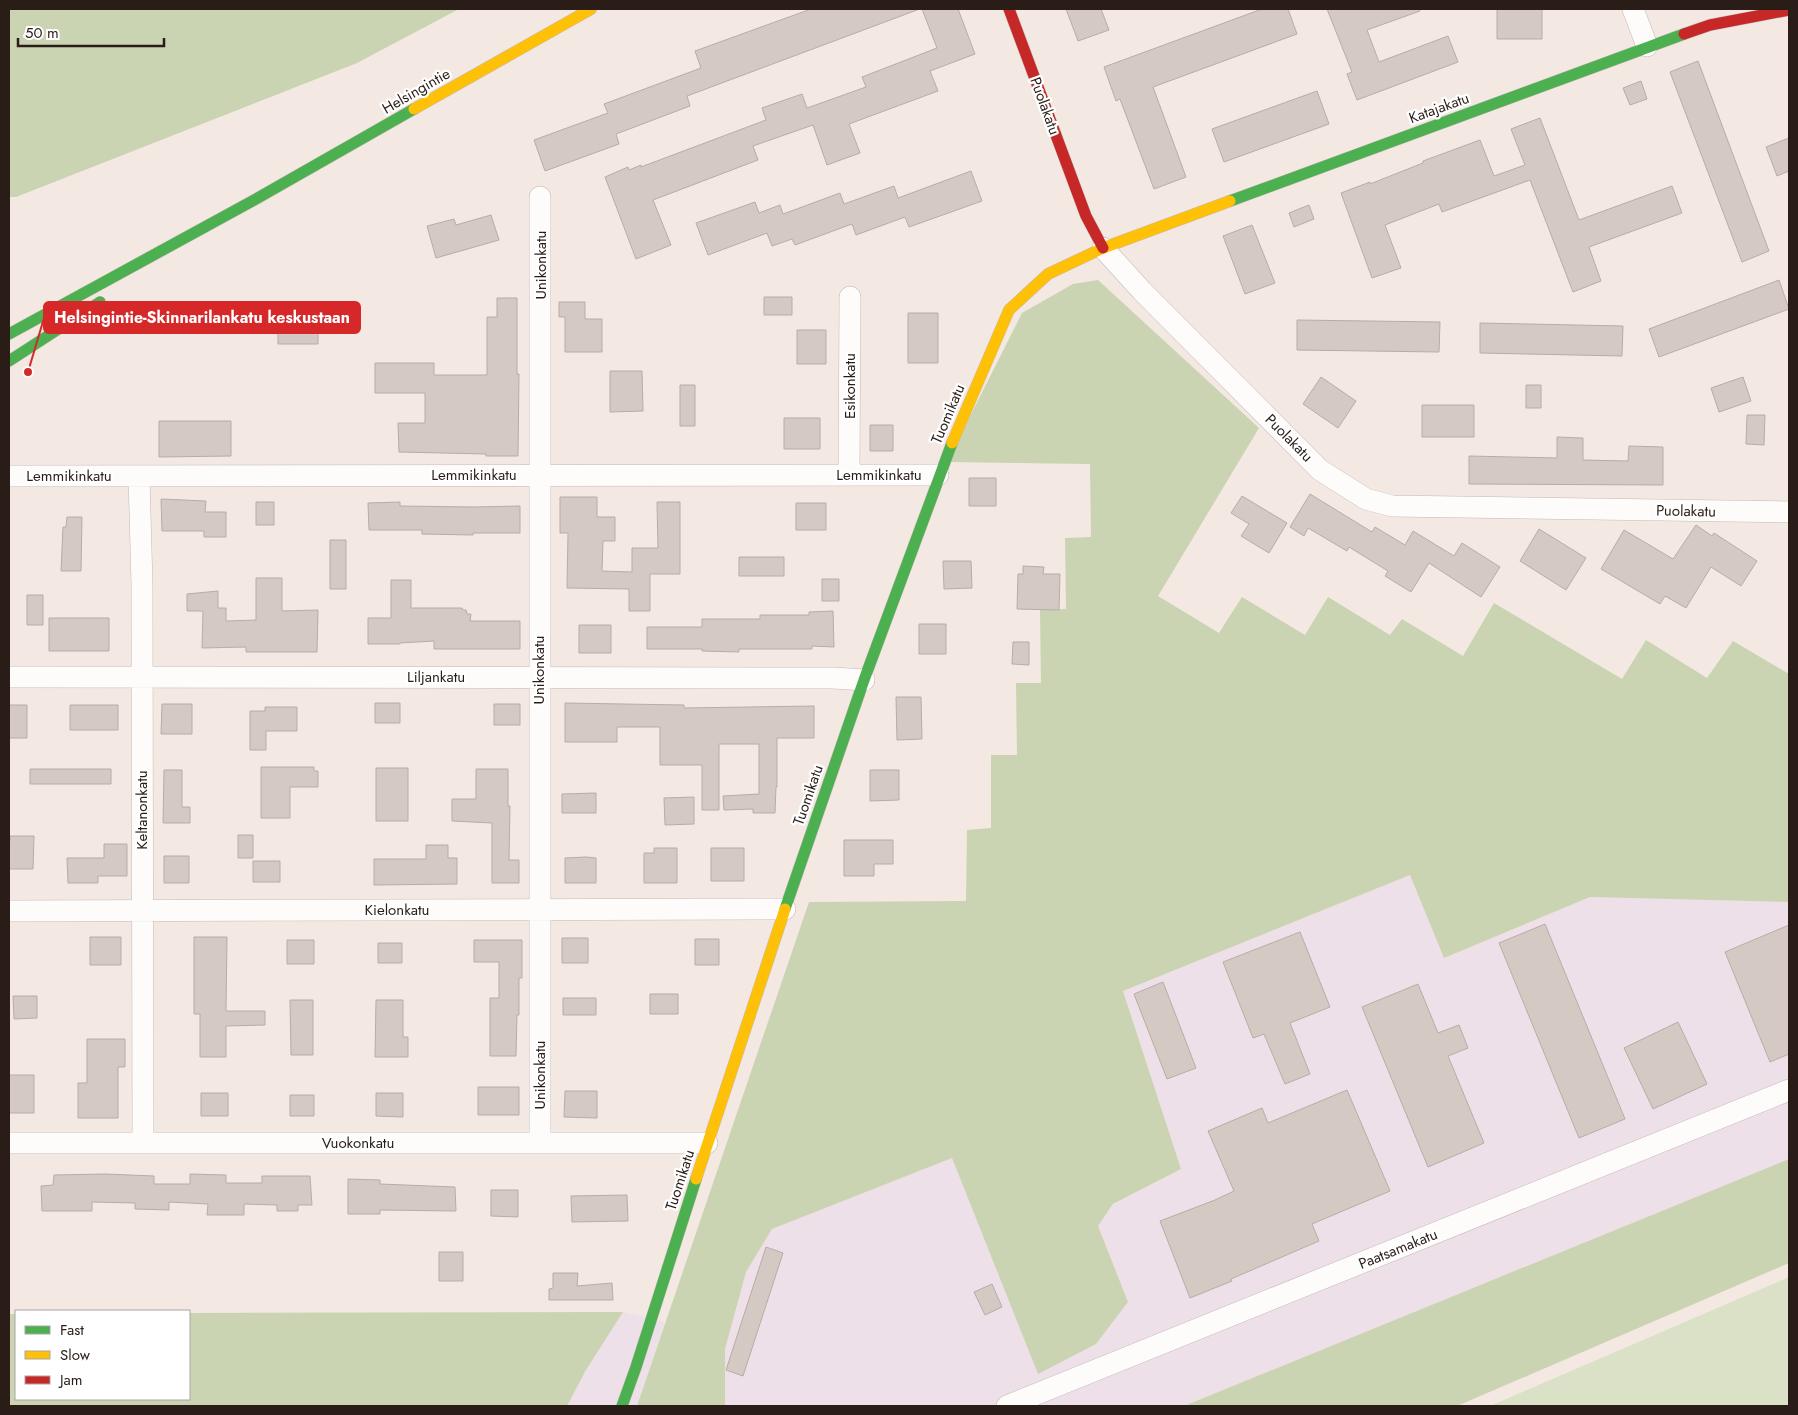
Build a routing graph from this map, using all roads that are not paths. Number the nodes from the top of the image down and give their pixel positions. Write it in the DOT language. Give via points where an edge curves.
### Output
graph roads {
  1 [pos="592,9"];
  2 [pos="1009,9"];
  3 [pos="1633,9"];
  4 [pos="1789,10"];
  5 [pos="1647,46"];
  6 [pos="540,197"];
  7 [pos="256,199"];
  8 [pos="1103,248"];
  9 [pos="140,276"];
  10 [pos="76,297"];
  11 [pos="850,297"];
  12 [pos="107,298"];
  13 [pos="9,324"];
  14 [pos="9,334"];
  15 [pos="9,361"];
  16 [pos="849,474"];
  17 [pos="938,474"];
  18 [pos="541,475"];
  19 [pos="9,476"];
  20 [pos="139,476"];
  21 [pos="1789,512"];
  22 [pos="142,676"];
  23 [pos="9,677"];
  24 [pos="539,677"];
  25 [pos="864,680"];
  26 [pos="541,910"];
  27 [pos="786,910"];
  28 [pos="9,911"];
  29 [pos="142,911"];
  30 [pos="1789,1090"];
  31 [pos="9,1143"];
  32 [pos="143,1143"];
  33 [pos="540,1143"];
  34 [pos="707,1144"];
  35 [pos="622,1406"];
  36 [pos="1007,1406"];
  1 -- 7 [label="street, Helsingintie"];
  2 -- 8 [label="street, Puolakatu" via="1086,216"];
  3 -- 5 [label="street"];
  4 -- 5 [label="street, Katajakatu" via="1710,25"];
  5 -- 8 [label="street, Katajakatu"];
  6 -- 18 [label="street, Unikonkatu"];
  7 -- 9 [label="street, Helsingintie"];
  7 -- 10 [label="street, Helsingintie"];
  8 -- 17 [label="street, Tuomikatu" via="1048,274 1009,310"];
  8 -- 21 [label="street, Puolakatu" via="1320,470 1366,499 1392,506"];
  10 -- 13 [label="street"];
  10 -- 14 [label="street, Helsingintie"];
  11 -- 16 [label="street, Esikonkatu"];
  12 -- 15 [label="street"];
  16 -- 17 [label="street, Lemmikinkatu"];
  16 -- 18 [label="street, Lemmikinkatu"];
  17 -- 25 [label="street, Tuomikatu"];
  18 -- 20 [label="street, Lemmikinkatu"];
  18 -- 24 [label="street, Unikonkatu"];
  19 -- 20 [label="street, Lemmikinkatu"];
  20 -- 22 [label="street, Keltanonkatu"];
  22 -- 23 [label="street, Liljankatu"];
  22 -- 24 [label="street, Liljankatu"];
  22 -- 29 [label="street, Keltanonkatu"];
  24 -- 25 [label="street, Liljankatu"];
  24 -- 26 [label="street, Unikonkatu"];
  25 -- 27 [label="street, Tuomikatu"];
  26 -- 27 [label="street, Kielonkatu"];
  26 -- 29 [label="street, Kielonkatu"];
  26 -- 33 [label="street, Unikonkatu"];
  27 -- 34 [label="street, Tuomikatu"];
  28 -- 29 [label="street, Kielonkatu"];
  29 -- 32 [label="street, Keltanonkatu"];
  30 -- 36 [label="street, Paatsamakatu"];
  31 -- 32 [label="street, Vuokonkatu"];
  32 -- 33 [label="street, Vuokonkatu"];
  33 -- 34 [label="street, Vuokonkatu"];
  34 -- 35 [label="street, Tuomikatu"];
}
